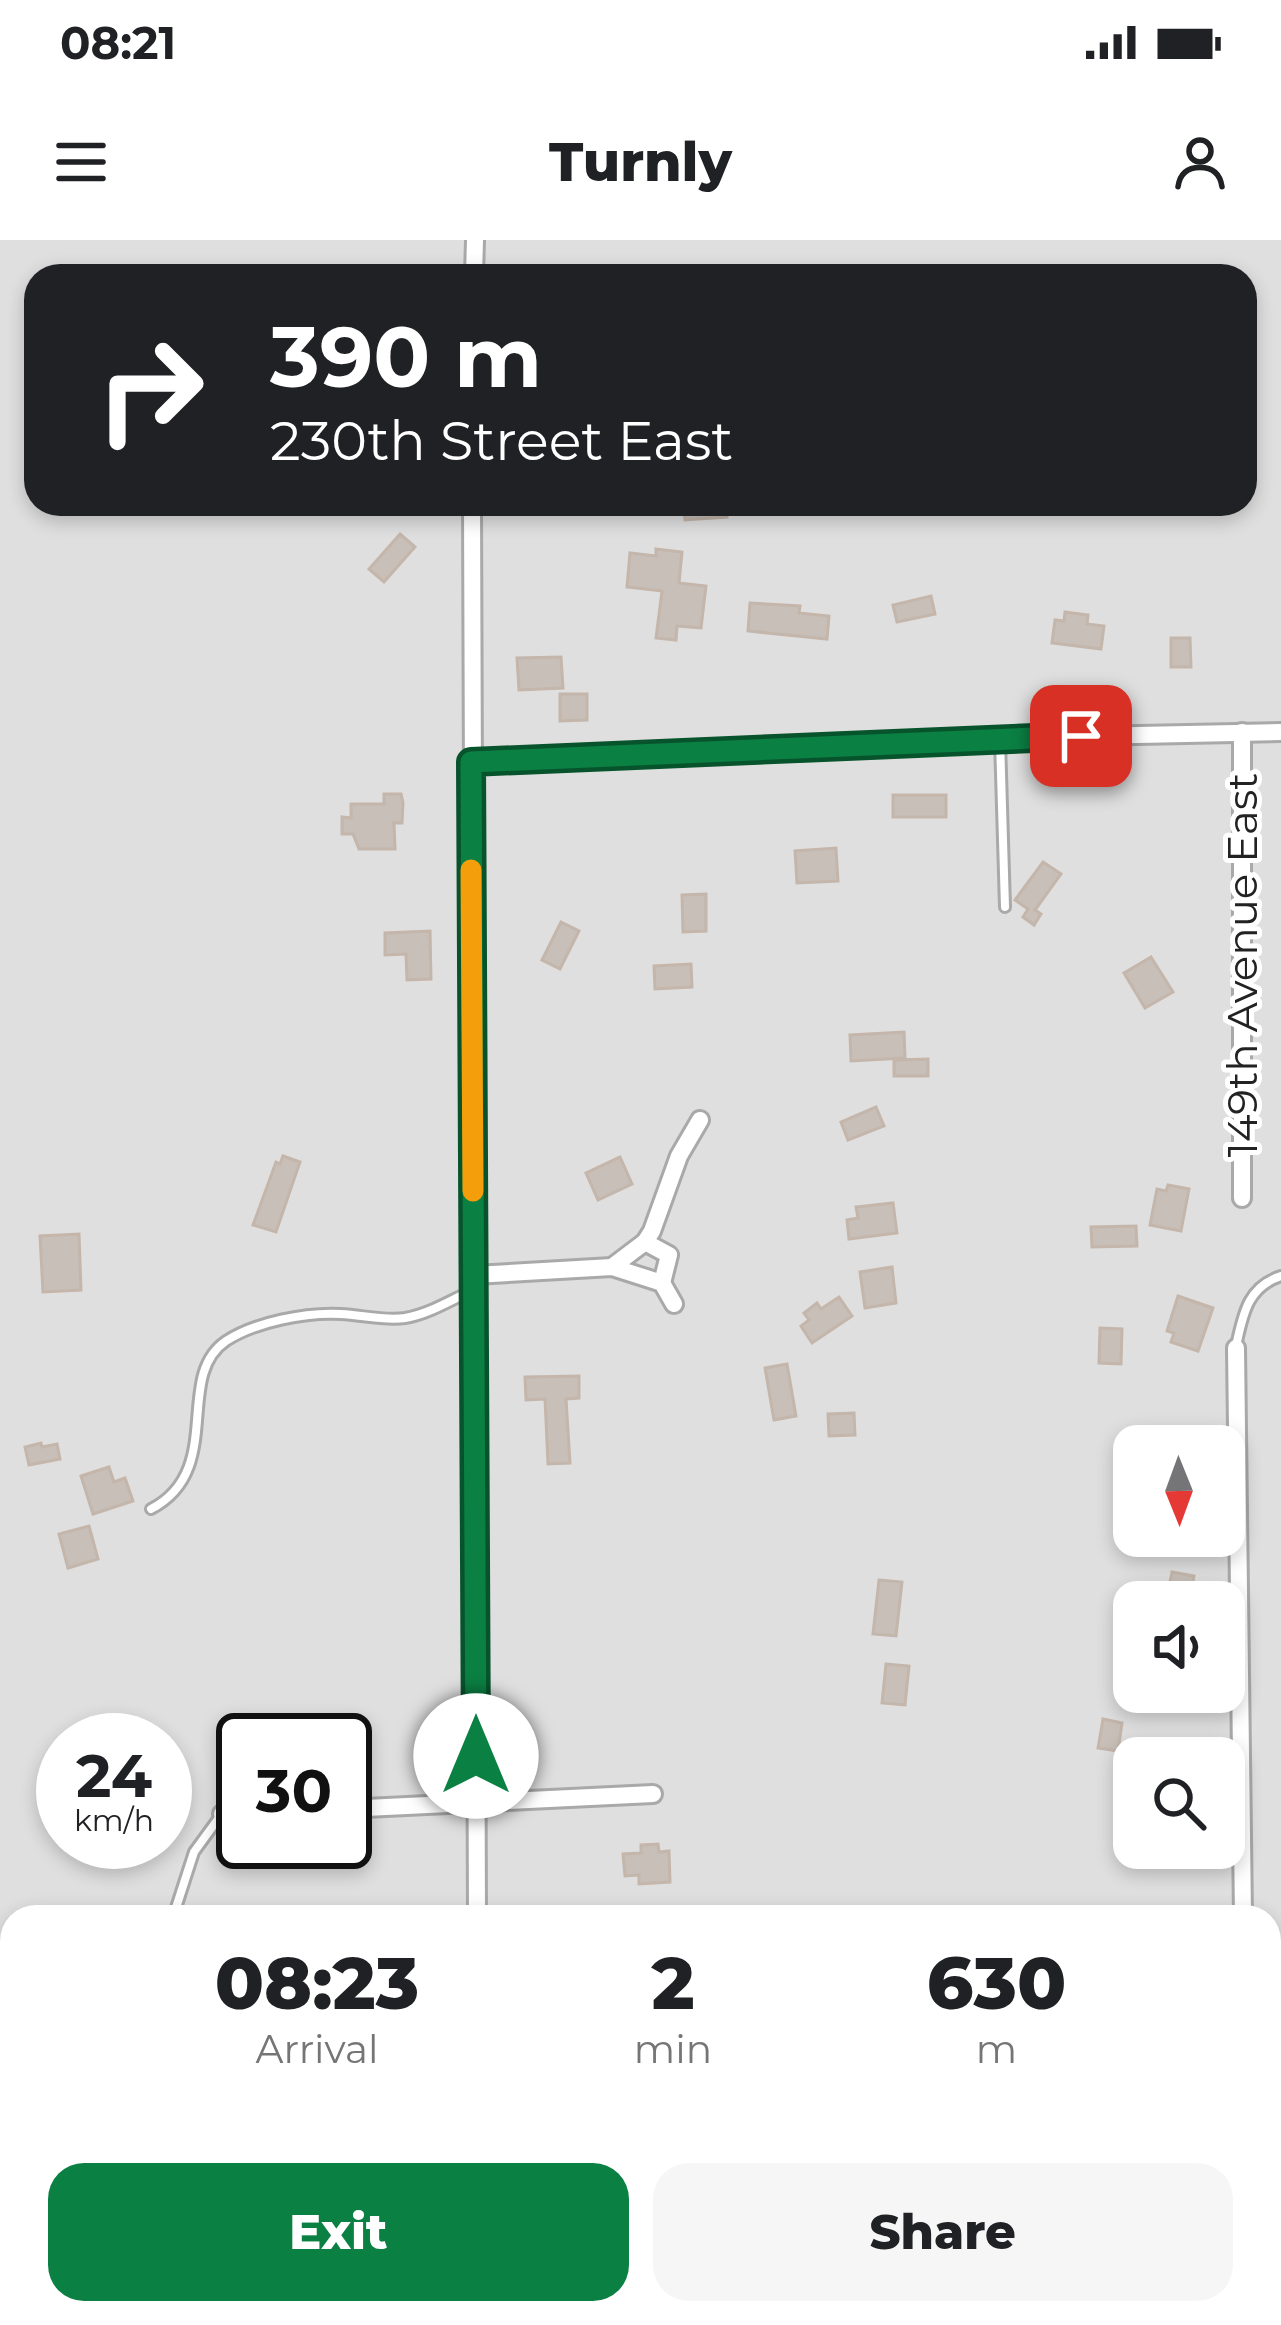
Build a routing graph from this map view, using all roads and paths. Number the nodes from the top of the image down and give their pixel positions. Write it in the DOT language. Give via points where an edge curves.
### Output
graph roads {
  1 [pos="472,516"];
  2 [pos="1242,732"];
  3 [pos="1281,732"];
  4 [pos="1000,738"];
  5 [pos="471,762"];
  6 [pos="1005,907"];
  7 [pos="700,1120"];
  8 [pos="1242,1198"];
  9 [pos="645,1242"];
  10 [pos="612,1267"];
  11 [pos="1281,1276"];
  12 [pos="474,1282"];
  13 [pos="662,1283"];
  14 [pos="674,1304"];
  15 [pos="1236,1348"];
  16 [pos="152,1509"];
  17 [pos="653,1794"];
  18 [pos="476,1803"];
  19 [pos="372,1808"];
  20 [pos="216,1820"];
  21 [pos="176,1905"];
  22 [pos="477,1905"];
  23 [pos="1243,1905"];
  1 -- 5 [label="street"];
  2 -- 3 [label="street"];
  2 -- 4 [label="street"];
  2 -- 8 [label="street, 149th Avenue East"];
  4 -- 5 [label="street"];
  4 -- 6 [label="lane"];
  5 -- 12 [label="street"];
  7 -- 9 [label="street"];
  9 -- 10 [label="street"];
  9 -- 13 [label="street" via="668,1255"];
  10 -- 12 [label="street"];
  10 -- 13 [label="street"];
  11 -- 15 [label="lane" via="1254,1291"];
  12 -- 16 [label="lane" via="401,1319 297,1317 224,1342 198,1394 188,1473"];
  12 -- 18 [label="street"];
  13 -- 14 [label="street"];
  15 -- 23 [label="street"];
  17 -- 18 [label="street"];
  18 -- 19 [label="street"];
  18 -- 22 [label="street"];
  20 -- 21 [label="lane" via="194,1852"];
}
